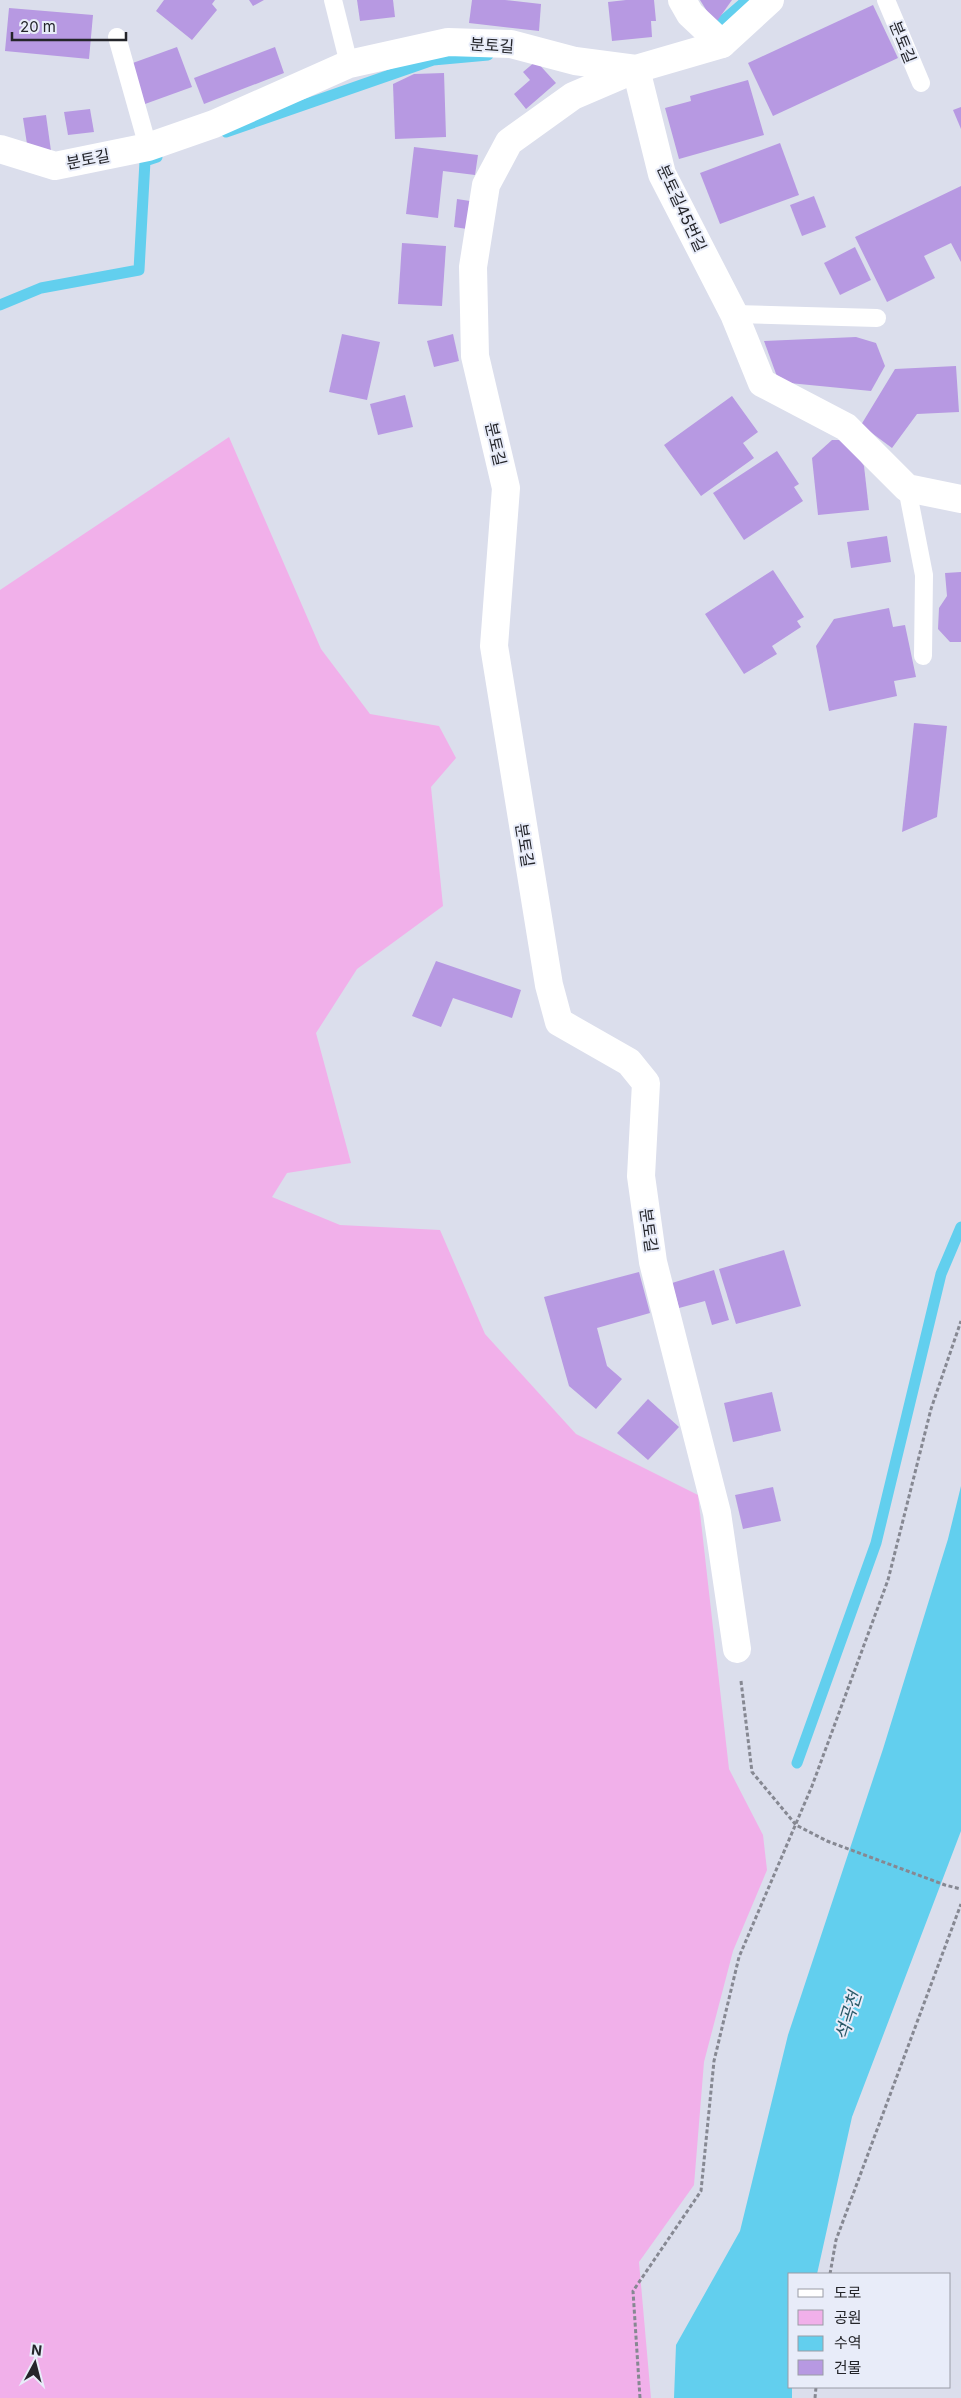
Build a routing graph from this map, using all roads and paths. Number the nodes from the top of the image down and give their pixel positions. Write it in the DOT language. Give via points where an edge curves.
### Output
graph roads {
  1 [pos="333,0"];
  2 [pos="682,0"];
  3 [pos="770,0"];
  4 [pos="886,0"];
  5 [pos="117,38"];
  6 [pos="722,44"];
  7 [pos="349,64"];
  8 [pos="636,69"];
  9 [pos="921,83"];
  10 [pos="148,147"];
  11 [pos="0,149"];
  12 [pos="734,314"];
  13 [pos="877,318"];
  14 [pos="908,488"];
  15 [pos="961,499"];
  16 [pos="923,656"];
  17 [pos="961,1320"];
  18 [pos="737,1648"];
  19 [pos="796,1825"];
  20 [pos="961,1889"];
  21 [pos="961,1904"];
  22 [pos="830,2273"];
  23 [pos="640,2398"];
  1 -- 7 [label="lane"];
  2 -- 6 [label="street" via="690,14"];
  3 -- 6 [label="street, 분토길"];
  4 -- 9 [label="lane, 분토길"];
  5 -- 10 [label="lane"];
  6 -- 8 [label="street, 분토길"];
  7 -- 8 [label="street, 분토길" via="448,42 511,44 575,61"];
  7 -- 10 [label="street, 분토길" via="214,124"];
  8 -- 12 [label="street, 분토길45번길" via="662,174"];
  8 -- 18 [label="street, 분토길" via="573,96 509,142 486,185 474,268 475,356 506,488 494,646 549,985 559,1022 629,1062 646,1083 641,1176 653,1262 717,1513"];
  10 -- 11 [label="street, 분토길" via="55,166"];
  12 -- 13 [label="lane"];
  12 -- 14 [label="street, 분토길45번길" via="762,383 846,427"];
  14 -- 15 [label="street"];
  14 -- 16 [label="lane" via="924,575"];
  17 -- 19 [label="path" via="931,1409 888,1580"];
  18 -- 19 [label="path" via="752,1772"];
  19 -- 20 [label="path" via="827,1841"];
  19 -- 23 [label="path" via="739,1957 714,2062 701,2191 633,2291"];
  21 -- 22 [label="path" via="836,2240"];
}
